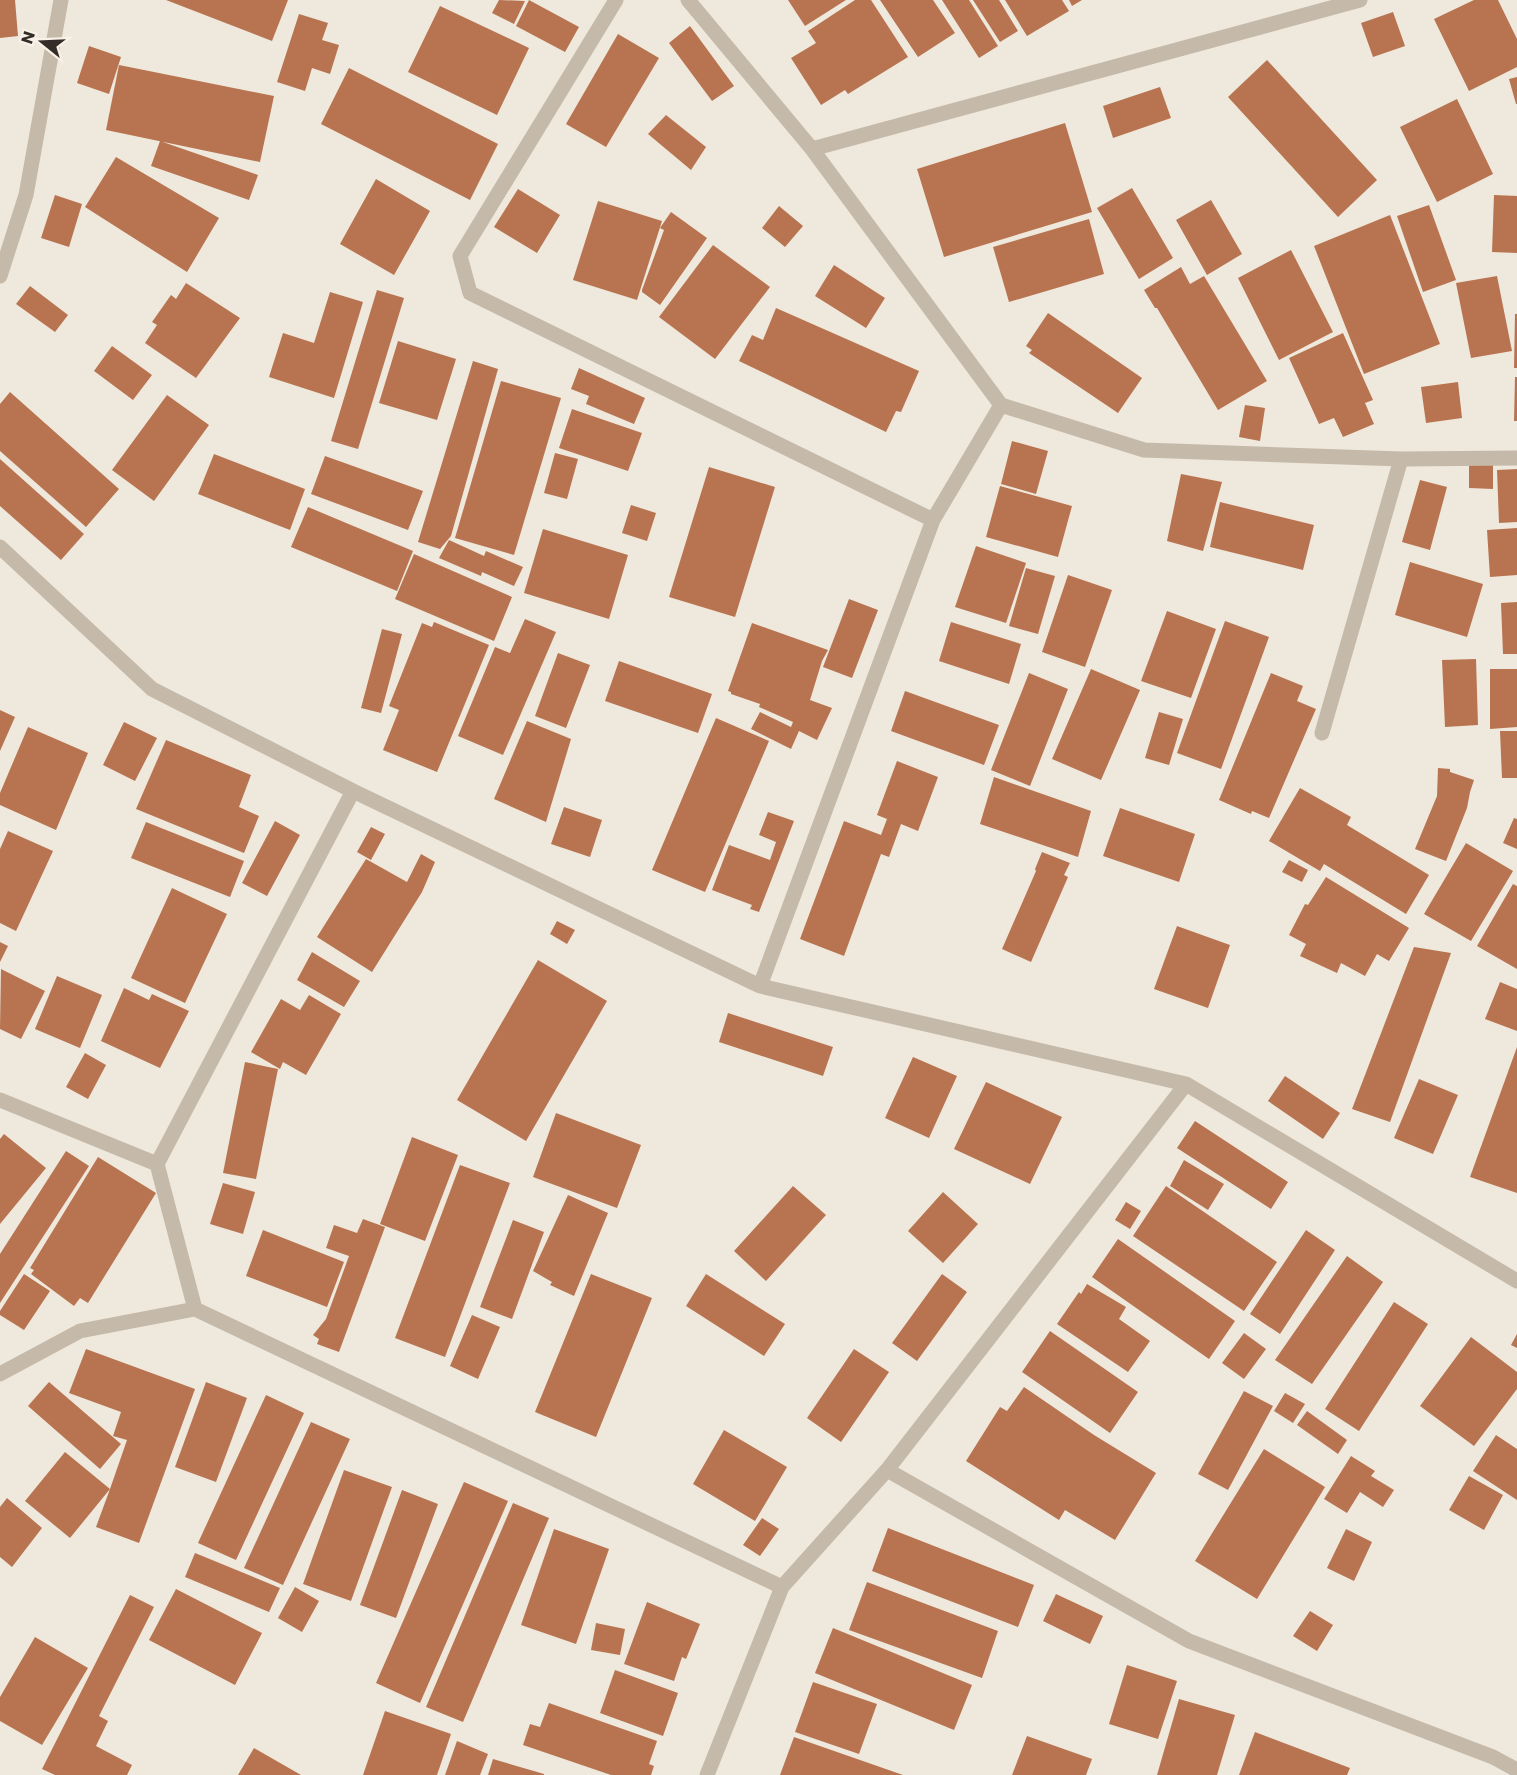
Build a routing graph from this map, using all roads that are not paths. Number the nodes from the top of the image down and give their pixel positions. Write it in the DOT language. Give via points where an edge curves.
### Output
graph roads {
  1 [pos="61,0"];
  2 [pos="616,0"];
  3 [pos="688,0"];
  4 [pos="1360,0"];
  5 [pos="812,149"];
  6 [pos="0,276"];
  7 [pos="1001,405"];
  8 [pos="1401,459"];
  9 [pos="1517,459"];
  10 [pos="933,520"];
  11 [pos="0,547"];
  12 [pos="1322,733"];
  13 [pos="353,791"];
  14 [pos="760,986"];
  15 [pos="1186,1084"];
  16 [pos="0,1100"];
  17 [pos="156,1164"];
  18 [pos="1517,1281"];
  19 [pos="195,1309"];
  20 [pos="0,1374"];
  21 [pos="887,1470"];
  22 [pos="782,1587"];
  23 [pos="1517,1770"];
  24 [pos="707,1775"];
  1 -- 6 [label="street" via="26,195"];
  2 -- 10 [label="street" via="460,256 470,293"];
  3 -- 5 [label="street"];
  4 -- 5 [label="street"];
  5 -- 7 [label="street"];
  7 -- 8 [label="street" via="1144,450"];
  7 -- 10 [label="street"];
  8 -- 9 [label="street"];
  8 -- 12 [label="street"];
  10 -- 14 [label="street"];
  11 -- 13 [label="street" via="152,689"];
  13 -- 14 [label="street"];
  13 -- 17 [label="street"];
  14 -- 15 [label="street"];
  15 -- 18 [label="street"];
  15 -- 21 [label="street"];
  16 -- 17 [label="street"];
  17 -- 19 [label="street"];
  19 -- 20 [label="street" via="80,1331"];
  19 -- 22 [label="street"];
  21 -- 22 [label="street"];
  21 -- 23 [label="street" via="1189,1641 1493,1757"];
  22 -- 24 [label="street"];
}
